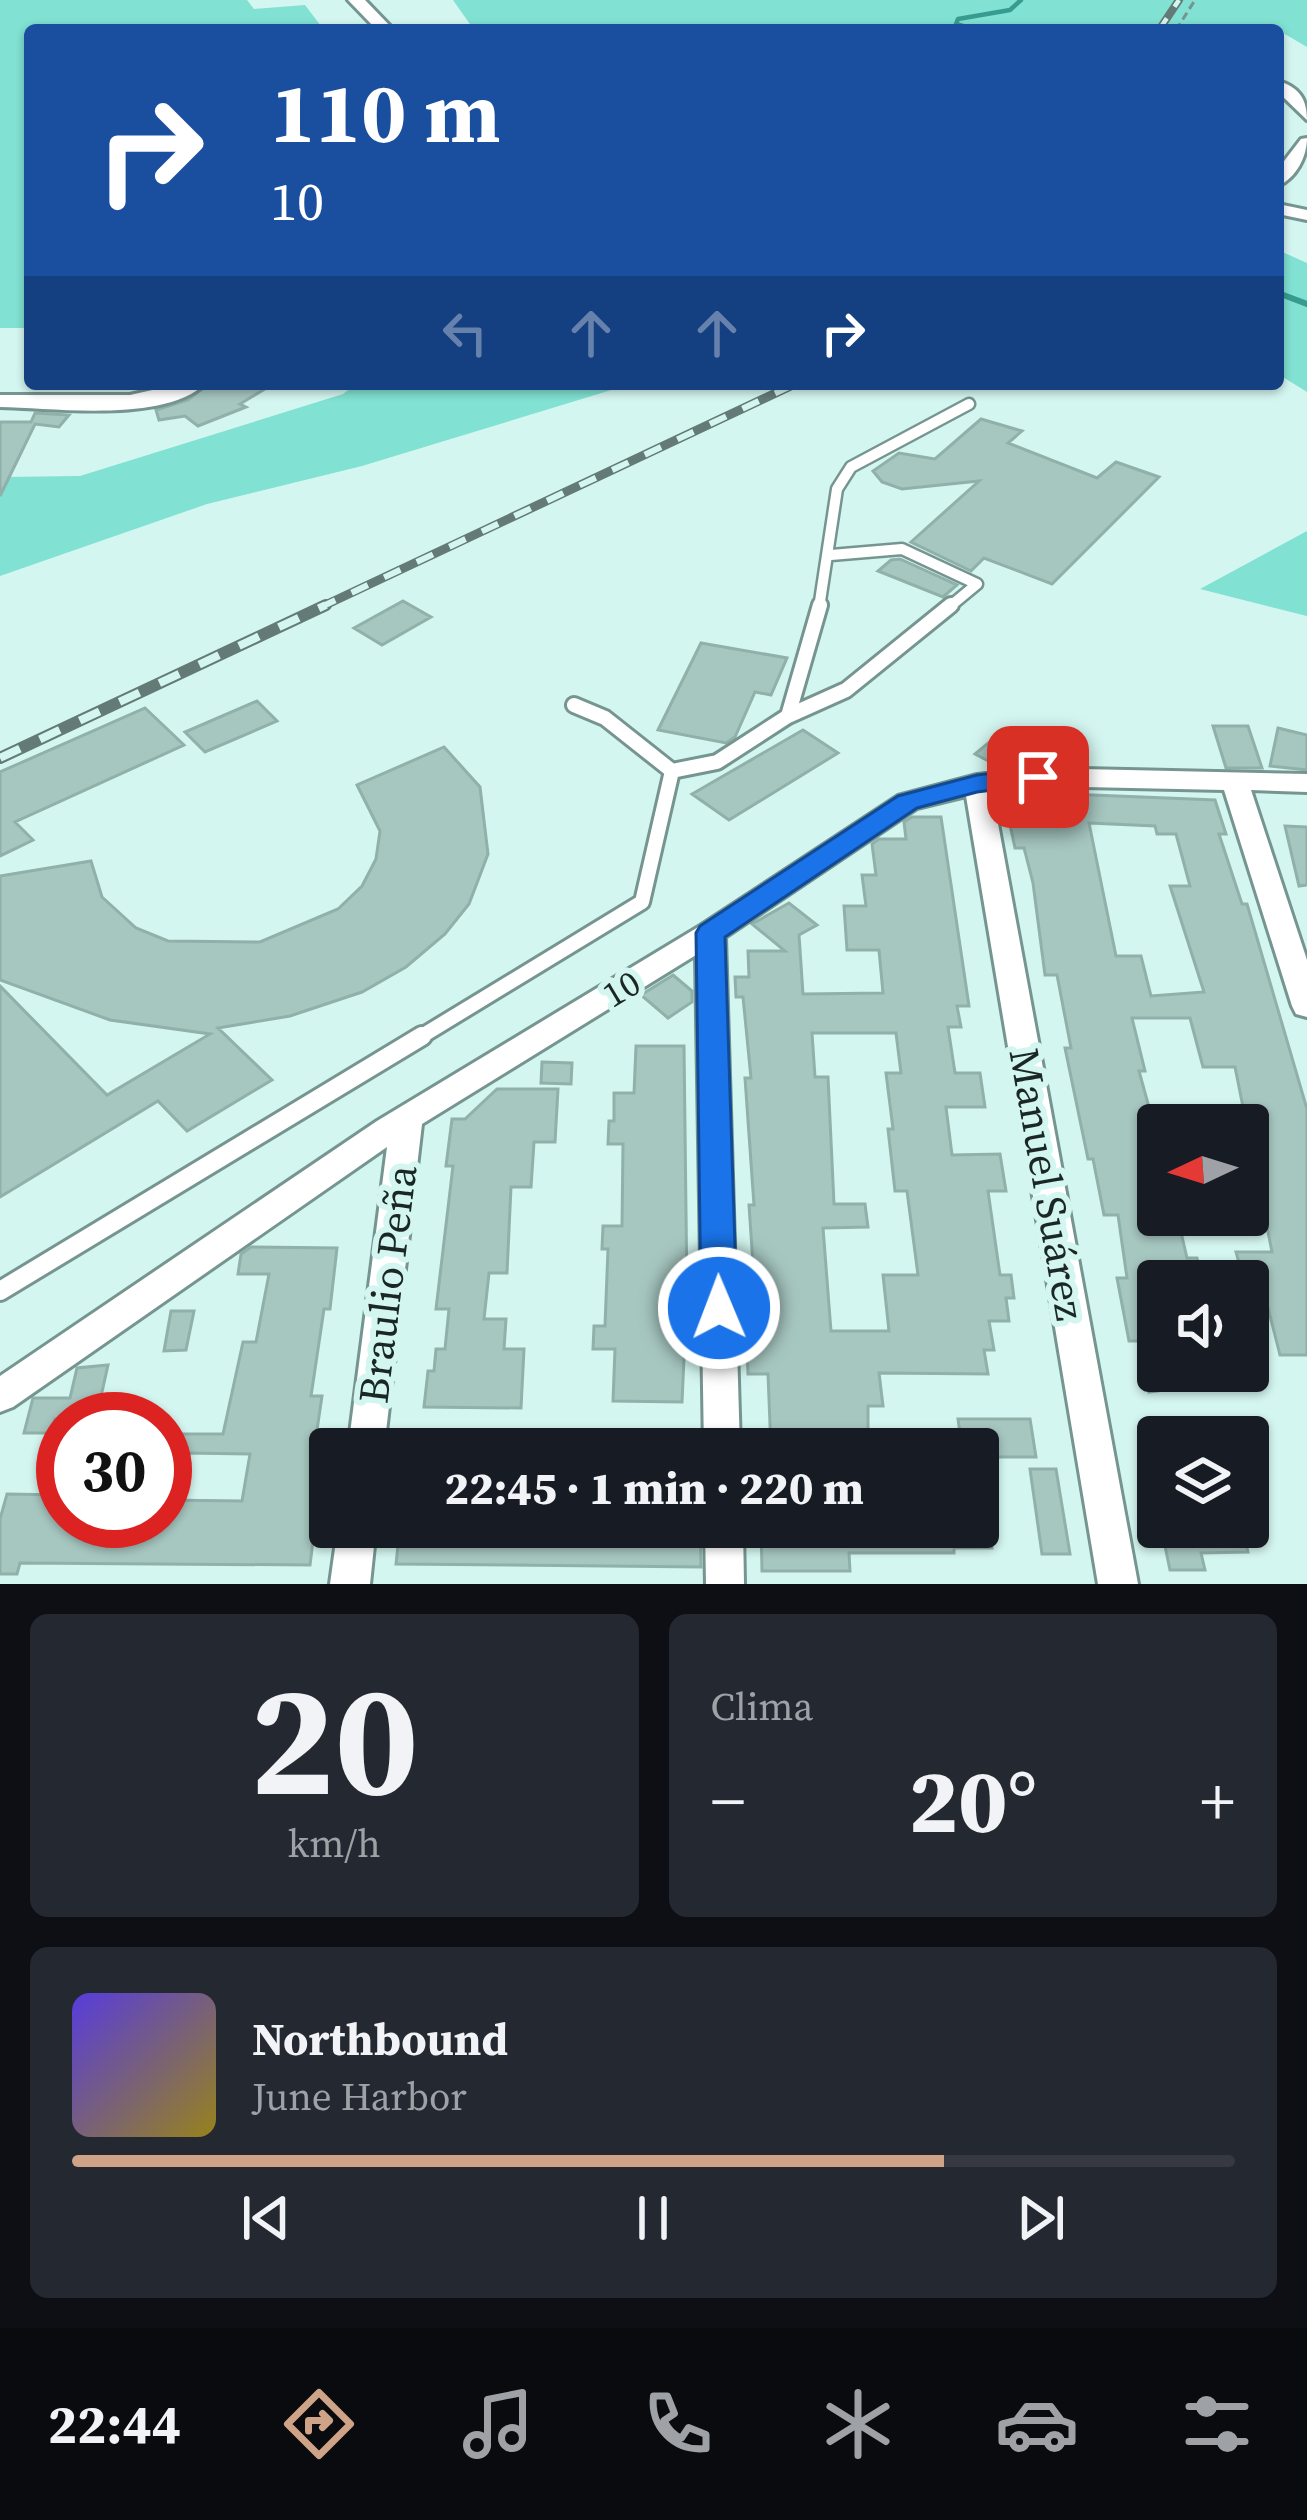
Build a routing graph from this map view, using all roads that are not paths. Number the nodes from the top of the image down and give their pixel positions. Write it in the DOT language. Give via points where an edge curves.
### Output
graph roads {
  1 [pos="356,0"];
  2 [pos="380,24"];
  3 [pos="1284,89"];
  4 [pos="1307,115"];
  5 [pos="1307,142"];
  6 [pos="1284,173"];
  7 [pos="188,390"];
  8 [pos="0,401"];
  9 [pos="969,404"];
  10 [pos="832,555"];
  11 [pos="574,705"];
  12 [pos="788,716"];
  13 [pos="672,771"];
  14 [pos="1235,783"];
  15 [pos="1307,783"];
  16 [pos="977,784"];
  17 [pos="710,933"];
  18 [pos="1307,1006"];
  19 [pos="407,1118"];
  20 [pos="0,1291"];
  21 [pos="0,1396"];
  22 [pos="369,1428"];
  23 [pos="722,1428"];
  24 [pos="354,1548"];
  25 [pos="724,1548"];
  26 [pos="350,1584"];
  27 [pos="725,1584"];
  28 [pos="1118,1584"];
  1 -- 2 [label="street"];
  3 -- 4 [label="street"];
  5 -- 6 [label="street"];
  7 -- 8 [label="street" via="141,400"];
  9 -- 10 [label="lane" via="851,467 837,489"];
  10 -- 12 [label="lane"];
  10 -- 12 [label="lane" via="902,548 977,584 846,691"];
  11 -- 13 [label="lane" via="605,718"];
  12 -- 13 [label="lane" via="717,762"];
  13 -- 20 [label="lane" via="642,902"];
  14 -- 15 [label="street, 10"];
  14 -- 16 [label="street, 10" via="1038,777"];
  14 -- 18 [label="street"];
  16 -- 17 [label="street, 10" via="908,802"];
  16 -- 28 [label="street, Manuel Suárez"];
  17 -- 19 [label="street, 10"];
  17 -- 23 [label="street"];
  19 -- 21 [label="street, 10"];
  19 -- 22 [label="street, Braulio Peña"];
  24 -- 26 [label="street"];
  25 -- 27 [label="street"];
}
